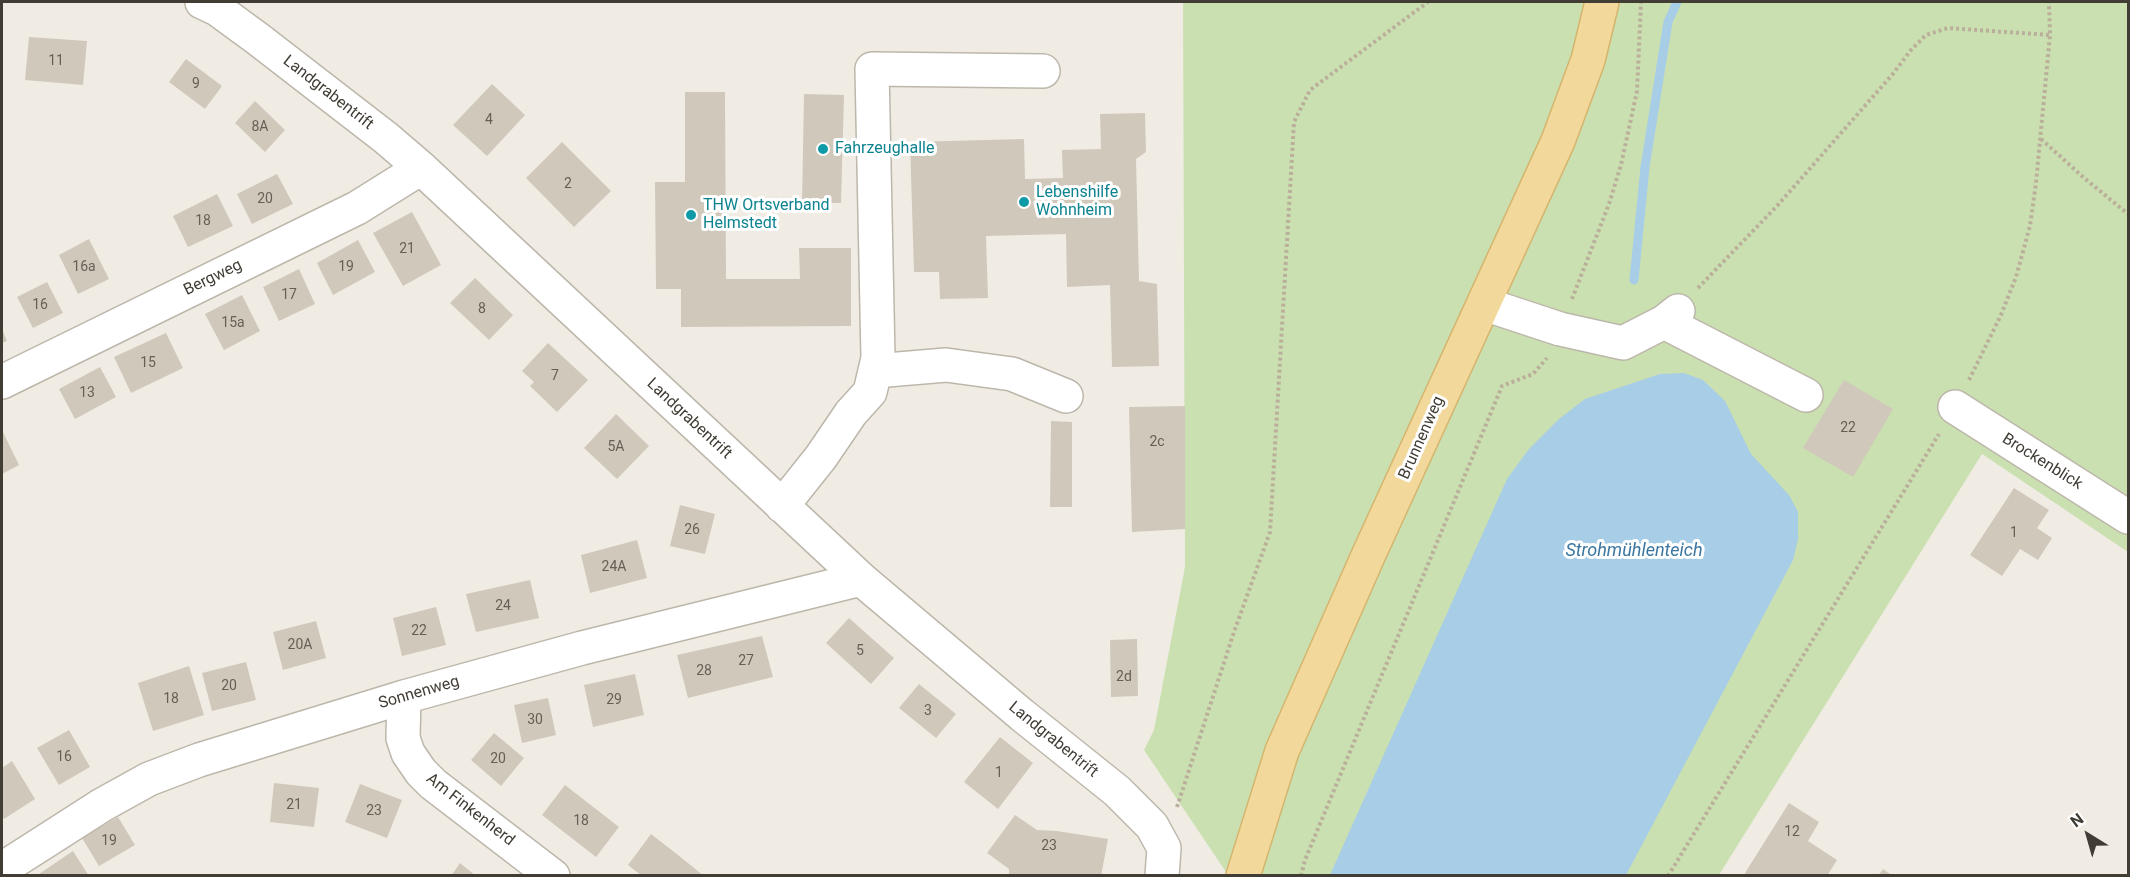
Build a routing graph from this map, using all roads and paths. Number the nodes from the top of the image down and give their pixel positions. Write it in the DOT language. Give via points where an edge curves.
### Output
graph roads {
  1 [pos="202,2"];
  2 [pos="1428,2"];
  3 [pos="1602,2"];
  4 [pos="1641,2"];
  5 [pos="2049,2"];
  6 [pos="2050,35"];
  7 [pos="1043,71"];
  8 [pos="2040,138"];
  9 [pos="421,168"];
  10 [pos="2128,214"];
  11 [pos="1484,304"];
  12 [pos="1671,317"];
  13 [pos="1560,329"];
  14 [pos="875,371"];
  15 [pos="2,382"];
  16 [pos="1806,395"];
  17 [pos="1066,396"];
  18 [pos="1955,407"];
  19 [pos="782,506"];
  20 [pos="2128,517"];
  21 [pos="861,579"];
  22 [pos="404,697"];
  23 [pos="1163,862"];
  24 [pos="2,869"];
  25 [pos="553,876"];
  26 [pos="1243,876"];
  27 [pos="1301,876"];
  28 [pos="1668,876"];
  1 -- 9 [label="street, Landgrabentrift" via="276,53"];
  2 -- 23 [label="path" via="1310,90 1294,122 1270,532 1227,654"];
  3 -- 11 [label="main road, Brunnenweg" via="1588,60 1557,141"];
  4 -- 13 [label="path" via="1637,91 1621,165"];
  5 -- 6 [label="path"];
  6 -- 8 [label="path"];
  6 -- 12 [label="path" via="1948,28 1926,35 1777,206"];
  7 -- 14 [label="street" via="872,69 878,358"];
  8 -- 10 [label="path"];
  8 -- 18 [label="path" via="2030,226 2016,277"];
  9 -- 15 [label="street, Bergweg" via="357,208"];
  9 -- 19 [label="street, Landgrabentrift"];
  11 -- 13 [label="street"];
  11 -- 26 [label="main road, Brunnenweg" via="1282,752"];
  12 -- 13 [label="street" via="1623,343"];
  12 -- 16 [label="street"];
  13 -- 27 [label="path" via="1547,358 1533,374 1502,386"];
  14 -- 17 [label="street" via="946,365 1012,374"];
  14 -- 19 [label="street" via="870,392"];
  18 -- 20 [label="street, Brockenblick"];
  18 -- 28 [label="path"];
  19 -- 21 [label="street, Landgrabentrift"];
  21 -- 22 [label="street, Sonnenweg"];
  21 -- 23 [label="street, Landgrabentrift" via="1117,791 1152,826"];
  22 -- 24 [label="street, Sonnenweg" via="149,779"];
  22 -- 25 [label="street, Am Finkenherd" via="403,738 421,772"];
}
